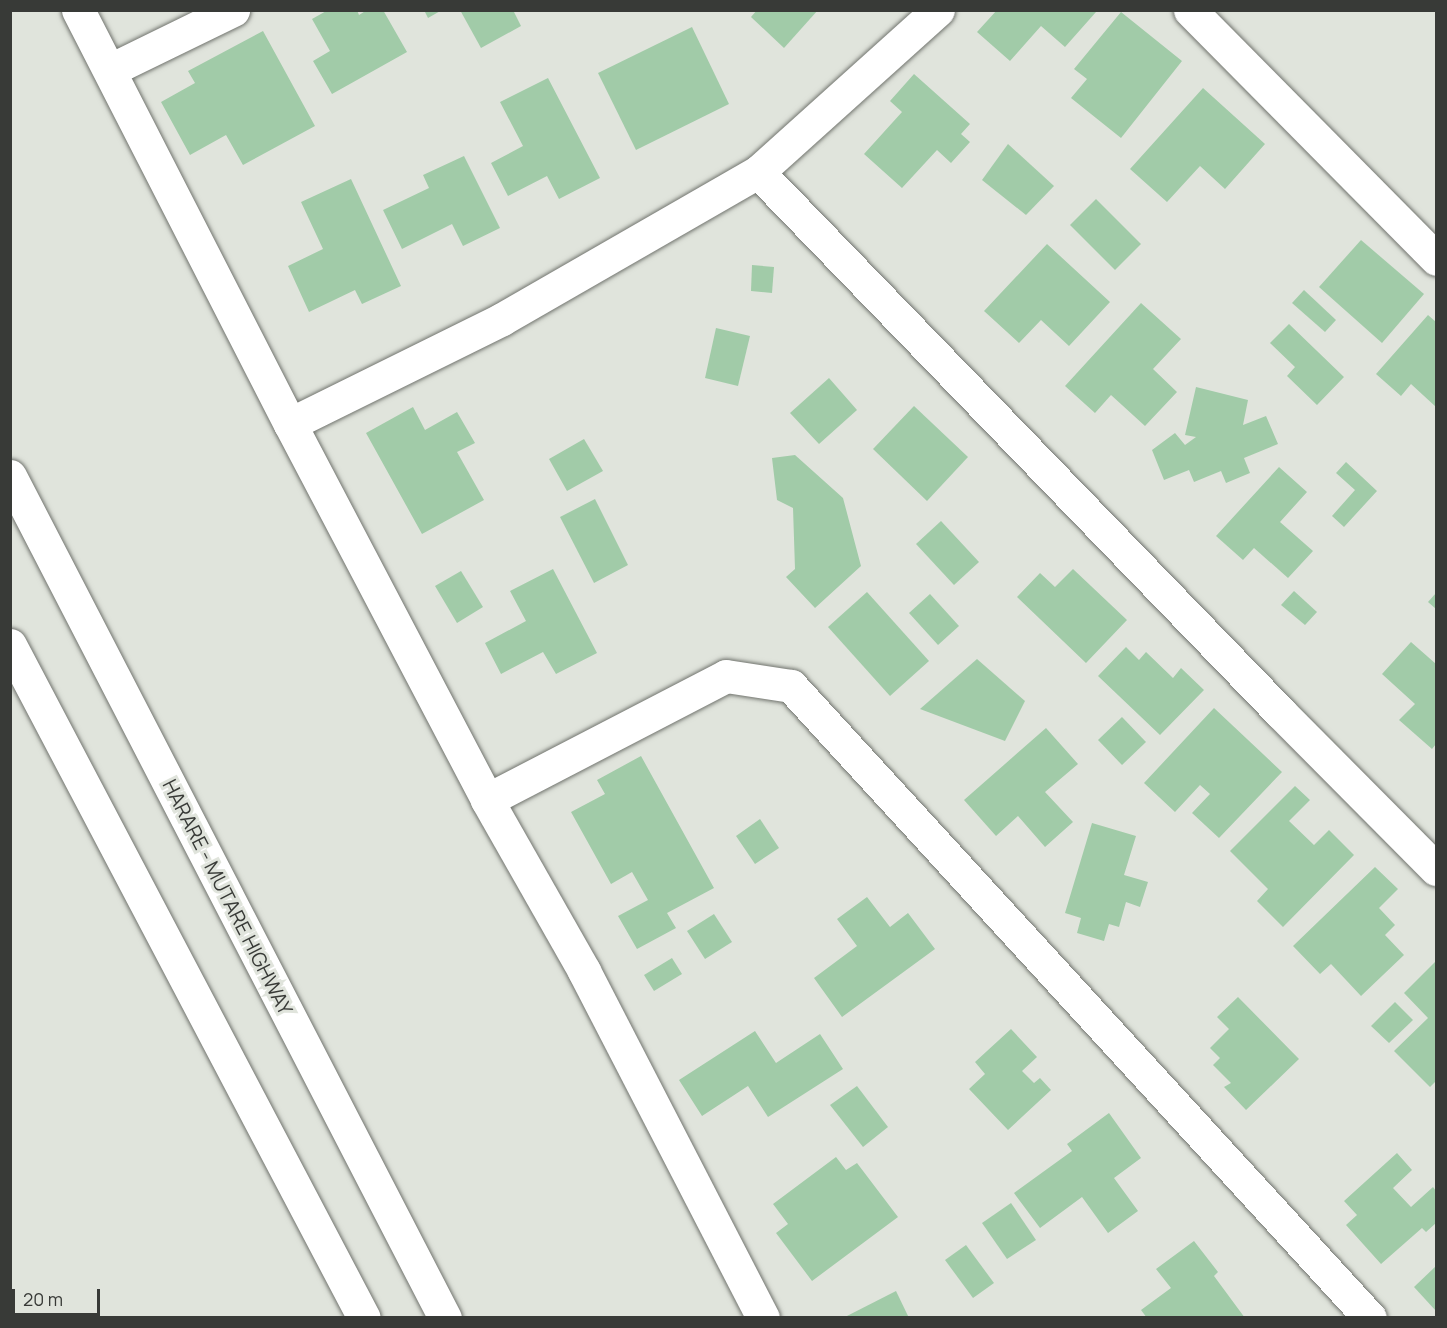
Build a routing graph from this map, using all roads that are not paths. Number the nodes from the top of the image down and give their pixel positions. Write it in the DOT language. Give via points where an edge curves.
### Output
graph roads {
  1 [pos="78,10"];
  2 [pos="234,10"];
  3 [pos="938,10"];
  4 [pos="1190,10"];
  5 [pos="110,70"];
  6 [pos="758,172"];
  7 [pos="1437,259"];
  8 [pos="290,424"];
  9 [pos="10,476"];
  10 [pos="10,645"];
  11 [pos="487,800"];
  12 [pos="1437,869"];
  13 [pos="364,1317"];
  14 [pos="445,1317"];
  15 [pos="763,1317"];
  16 [pos="1370,1317"];
  1 -- 5 [label="main road"];
  2 -- 5 [label="main road"];
  3 -- 6 [label="main road"];
  4 -- 7 [label="main road"];
  5 -- 8 [label="main road"];
  6 -- 8 [label="main road" via="502,319"];
  6 -- 12 [label="main road" via="1272,704"];
  8 -- 11 [label="main road"];
  9 -- 14 [label="main road, HARARE - MUTARE HIGHWAY"];
  10 -- 13 [label="main road"];
  11 -- 15 [label="main road" via="584,971"];
  11 -- 16 [label="main road" via="726,676 790,686"];
}
